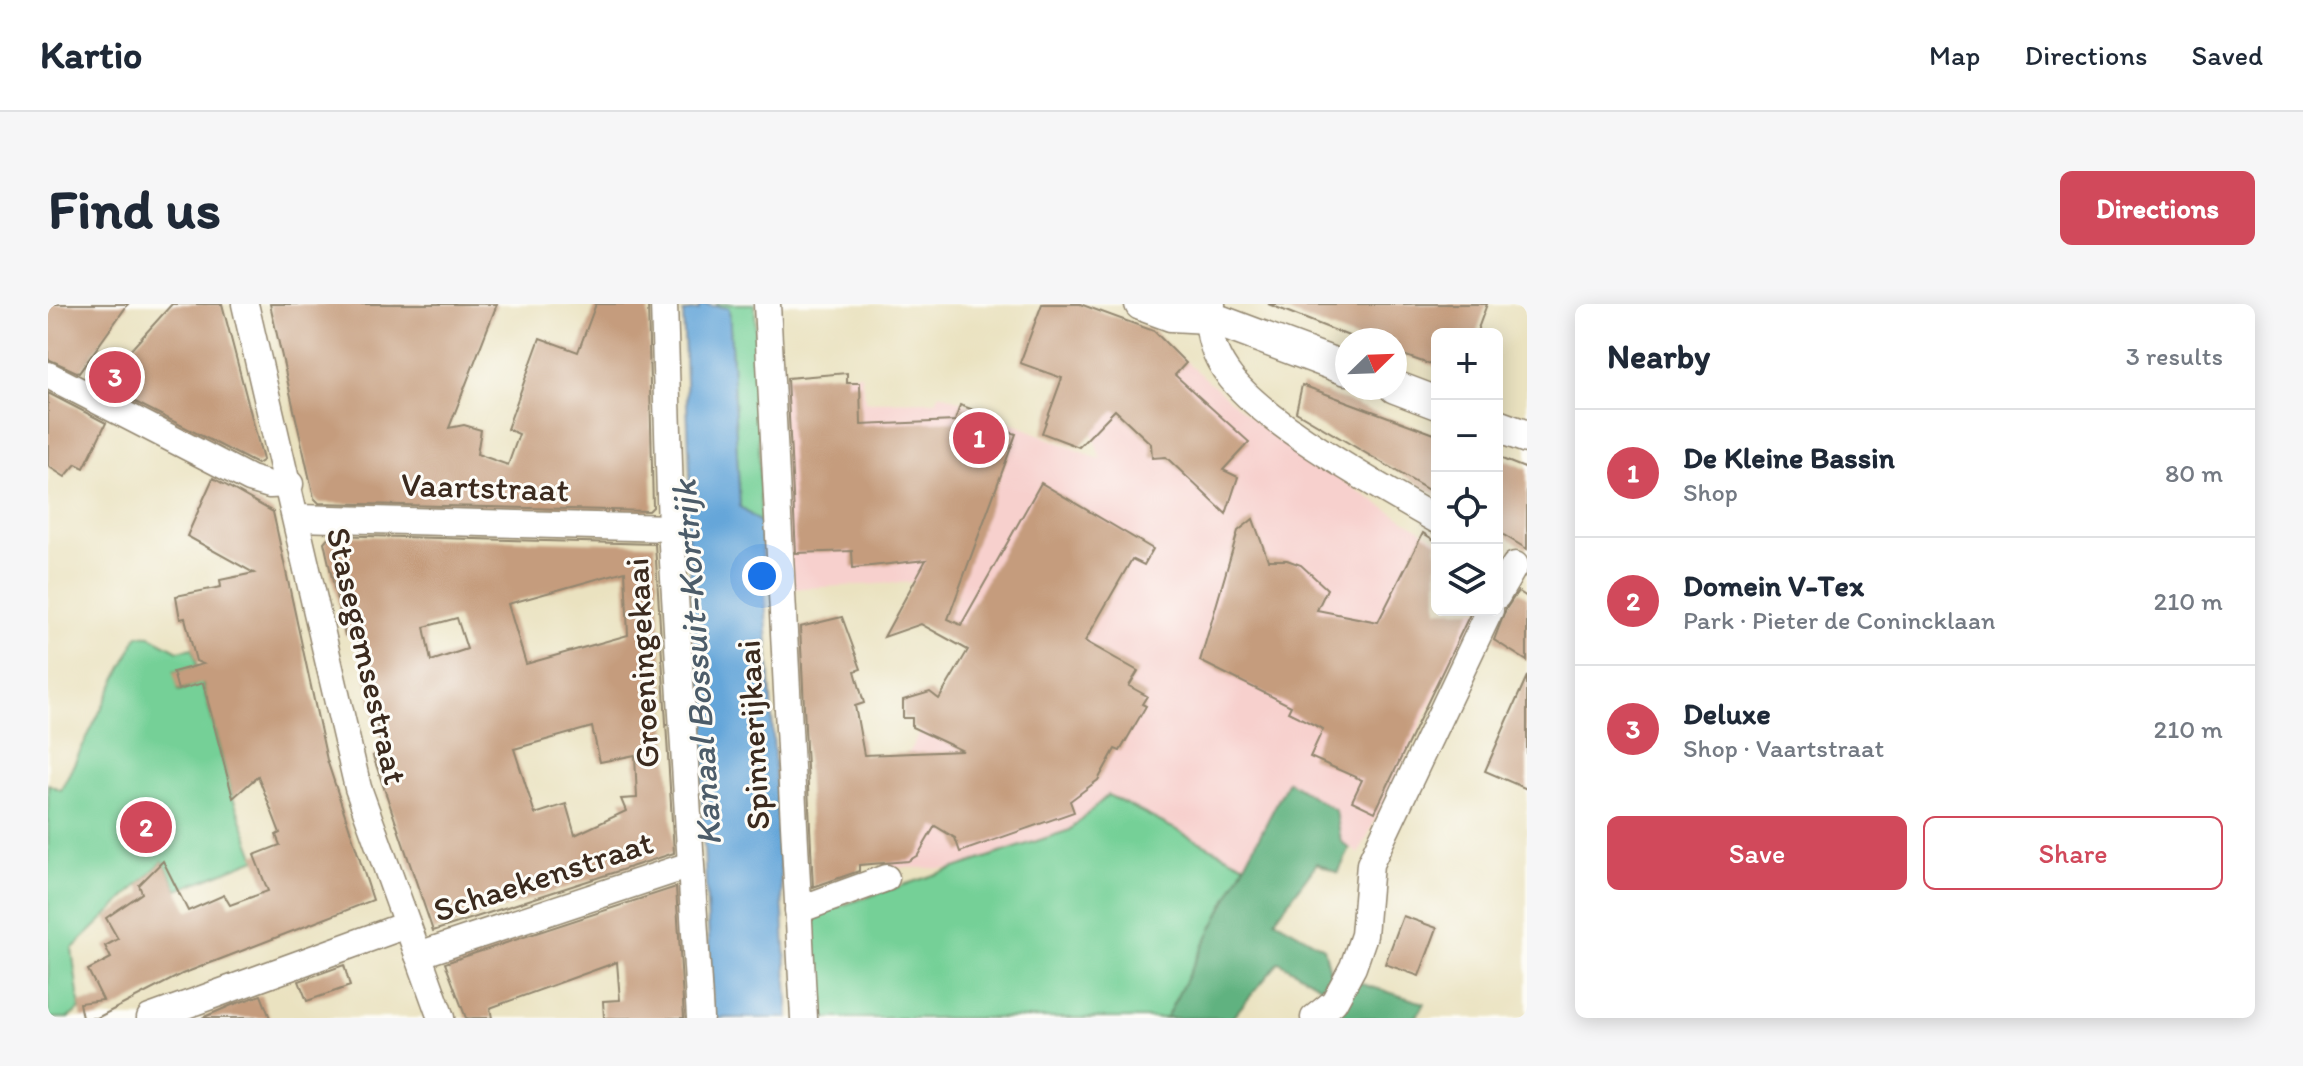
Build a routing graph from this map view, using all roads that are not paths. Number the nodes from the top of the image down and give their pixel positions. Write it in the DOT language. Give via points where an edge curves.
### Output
graph roads {
  1 [pos="245,304"];
  2 [pos="664,304"];
  3 [pos="767,304"];
  4 [pos="1141,304"];
  5 [pos="1203,308"];
  6 [pos="1335,364"];
  7 [pos="48,375"];
  8 [pos="1407,392"];
  9 [pos="1431,401"];
  10 [pos="1503,428"];
  11 [pos="1527,437"];
  12 [pos="290,484"];
  13 [pos="1431,516"];
  14 [pos="297,518"];
  15 [pos="671,528"];
  16 [pos="1513,564"];
  17 [pos="1503,584"];
  18 [pos="1487,616"];
  19 [pos="690,865"];
  20 [pos="886,878"];
  21 [pos="798,912"];
  22 [pos="406,925"];
  23 [pos="418,955"];
  24 [pos="184,1012"];
  25 [pos="150,1018"];
  26 [pos="441,1018"];
  27 [pos="700,1018"];
  28 [pos="804,1018"];
  29 [pos="1314,1018"];
  1 -- 12 [label="street, Stasegemsestraat"];
  2 -- 15 [label="street, Groeningekaai"];
  3 -- 21 [label="street, Spinnerijkaai"];
  4 -- 5 [label="main road" via="1171,315"];
  5 -- 6 [label="main road"];
  5 -- 13 [label="street" via="1220,359 1245,392 1292,431"];
  7 -- 12 [label="street" via="250,479"];
  8 -- 9 [label="main road"];
  10 -- 11 [label="main road"];
  12 -- 14 [label="street, Stasegemsestraat"];
  14 -- 15 [label="street, Vaartstraat"];
  14 -- 22 [label="street, Stasegemsestraat" via="358,788"];
  15 -- 19 [label="street, Groeningekaai"];
  16 -- 17 [label="street"];
  18 -- 29 [label="street" via="1370,864 1364,935 1353,967 1334,1002"];
  19 -- 23 [label="street, Schaekenstraat"];
  19 -- 27 [label="street, Groeningekaai"];
  20 -- 21 [label="street"];
  21 -- 28 [label="street, Spinnerijkaai"];
  22 -- 23 [label="street, Stasegemsestraat"];
  22 -- 24 [label="street"];
  23 -- 26 [label="street, Stasegemsestraat"];
  24 -- 25 [label="street"];
}
